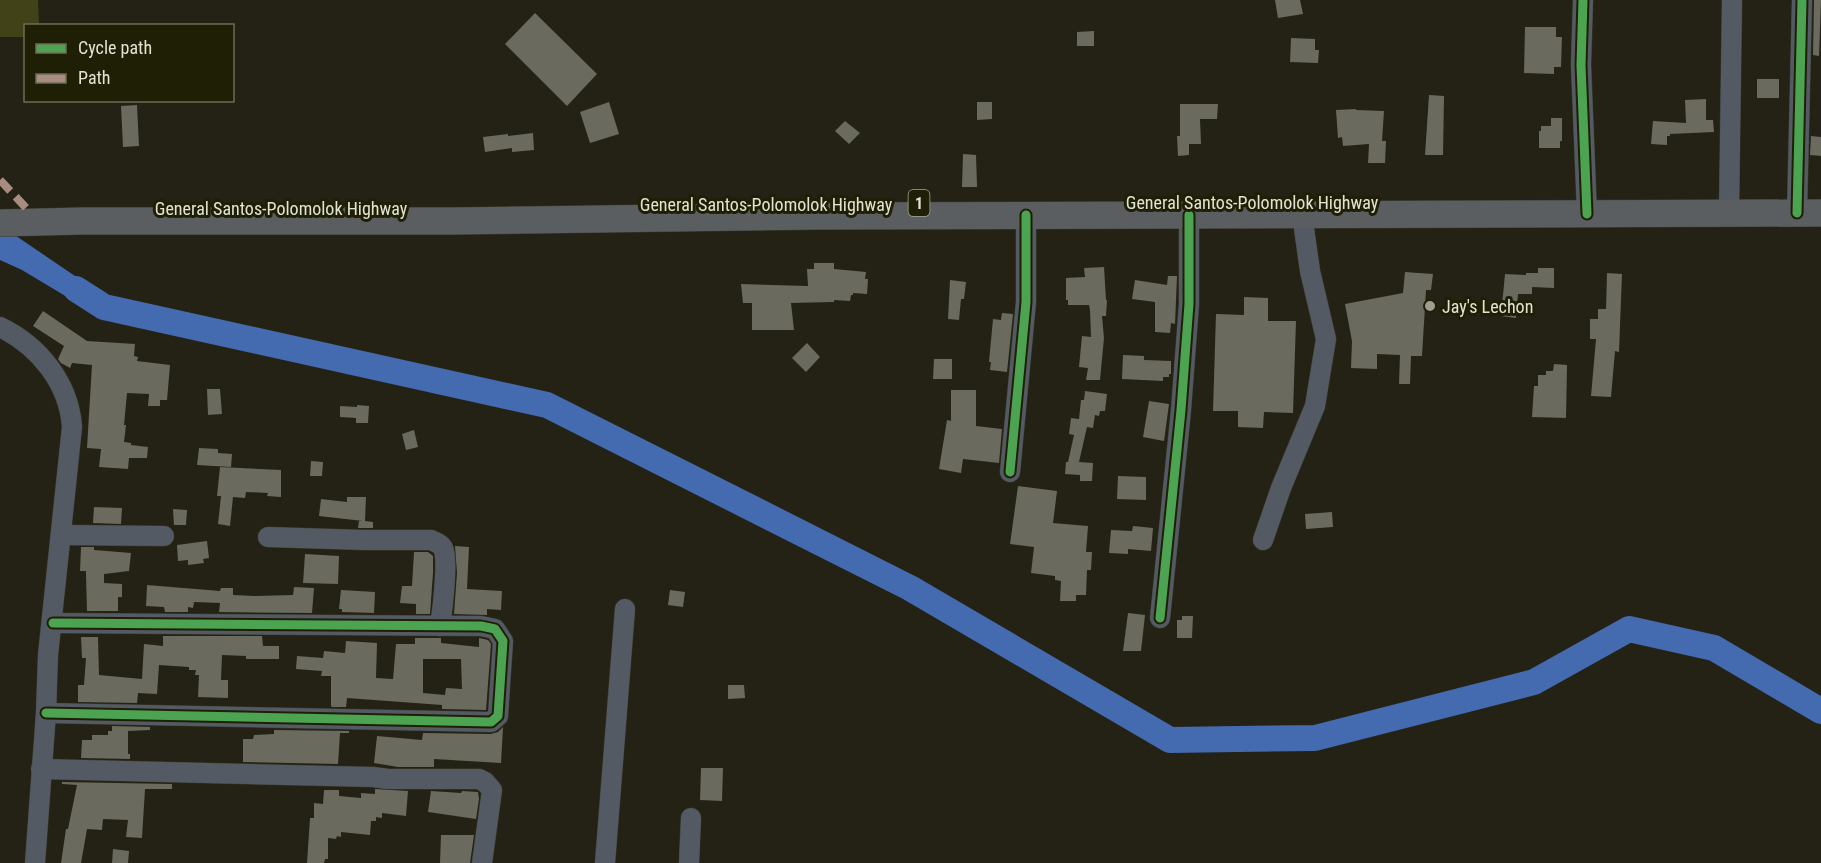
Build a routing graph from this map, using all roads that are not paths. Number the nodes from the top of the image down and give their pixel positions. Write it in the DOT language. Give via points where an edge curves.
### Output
graph roads {
  1 [pos="1583,0"];
  2 [pos="1732,0"];
  3 [pos="1802,0"];
  4 [pos="1586,207"];
  5 [pos="1729,207"];
  6 [pos="1809,207"];
  7 [pos="1189,214"];
  8 [pos="1302,214"];
  9 [pos="1026,215"];
  10 [pos="13,216"];
  11 [pos="0,327"];
  12 [pos="1010,472"];
  13 [pos="61,536"];
  14 [pos="164,536"];
  15 [pos="268,537"];
  16 [pos="1263,540"];
  17 [pos="625,609"];
  18 [pos="1160,618"];
  19 [pos="53,623"];
  20 [pos="440,626"];
  21 [pos="46,713"];
  22 [pos="41,769"];
  23 [pos="691,818"];
  24 [pos="35,863"];
  25 [pos="482,863"];
  26 [pos="605,863"];
  27 [pos="689,863"];
  1 -- 4 [label="street"];
  2 -- 5 [label="street"];
  3 -- 6 [label="street"];
  4 -- 5 [label="highway, 1"];
  4 -- 8 [label="highway, 1"];
  4 -- 10 [label="highway, General Santos-Polomolok Highway / 1" via="823,203"];
  5 -- 6 [label="highway, 1"];
  7 -- 8 [label="highway, 1"];
  7 -- 9 [label="highway, 1"];
  7 -- 18 [label="street" via="1184,375"];
  8 -- 16 [label="street" via="1326,339 1315,406"];
  9 -- 10 [label="highway, 1" via="451,221 82,221"];
  9 -- 12 [label="street" via="1026,302"];
  11 -- 13 [label="street" via="36,352 58,378 71,412"];
  13 -- 14 [label="street"];
  13 -- 19 [label="street"];
  15 -- 20 [label="street" via="438,543 445,552"];
  17 -- 26 [label="street"];
  19 -- 20 [label="street"];
  19 -- 21 [label="street"];
  20 -- 21 [label="street" via="481,626 495,629 502,638 498,716 494,721"];
  21 -- 22 [label="street"];
  22 -- 24 [label="street"];
  22 -- 25 [label="street" via="479,779 492,790"];
  23 -- 27 [label="street"];
}
